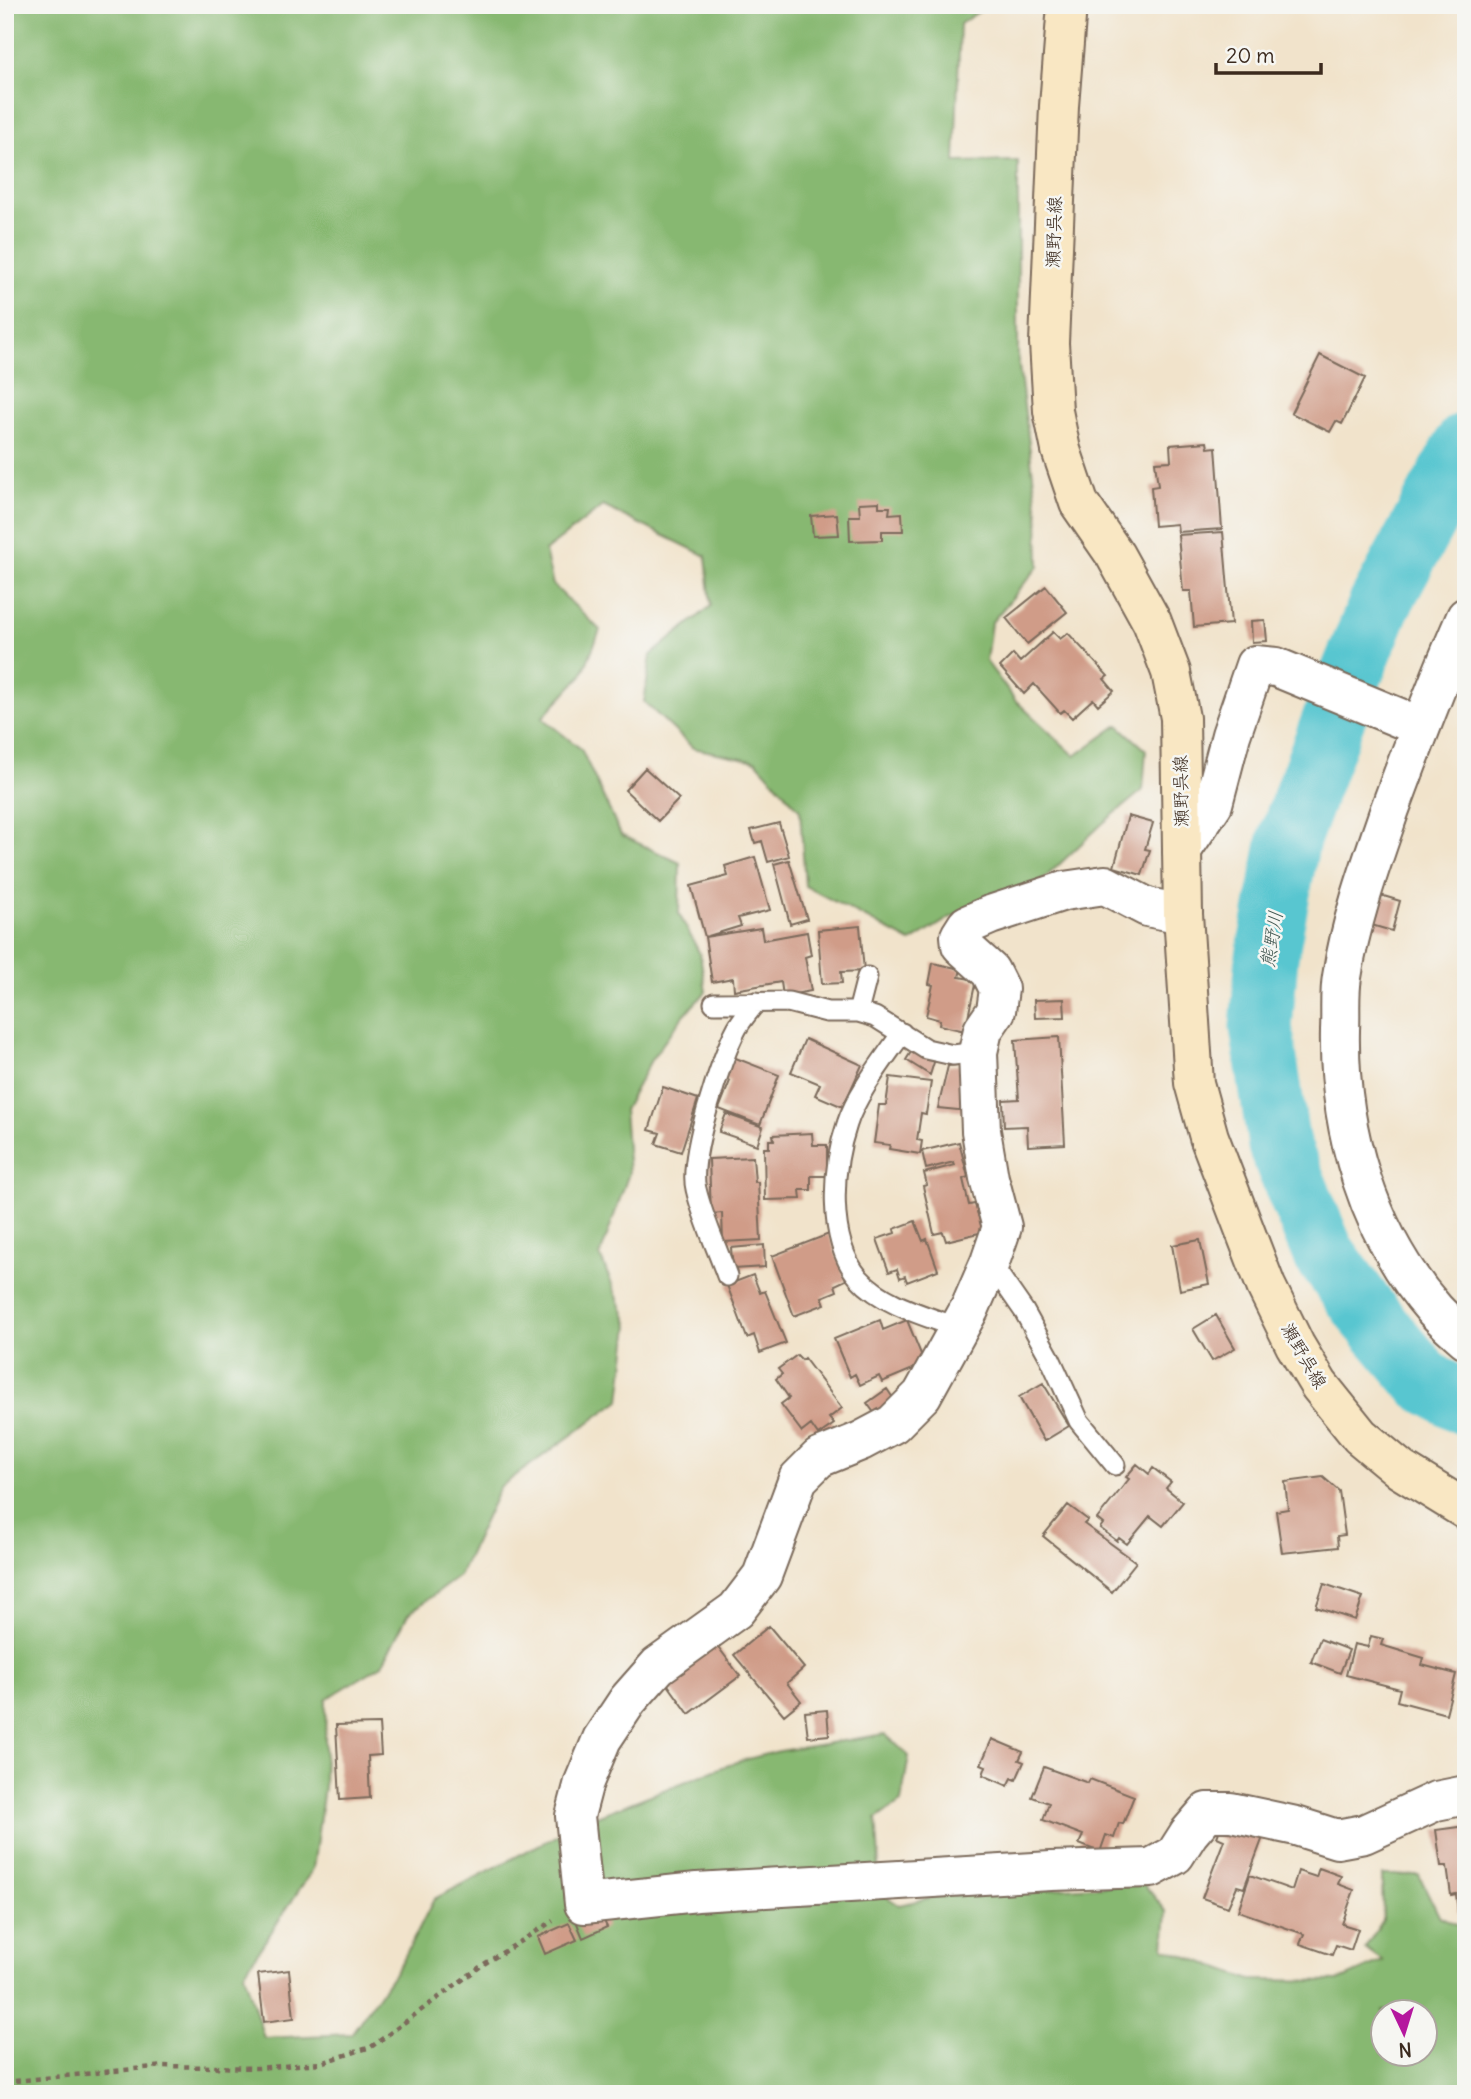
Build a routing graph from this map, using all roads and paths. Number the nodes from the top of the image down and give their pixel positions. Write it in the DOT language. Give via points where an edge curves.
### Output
graph roads {
  1 [pos="1067,5"];
  2 [pos="1466,617"];
  3 [pos="1414,724"];
  4 [pos="1181,850"];
  5 [pos="1183,914"];
  6 [pos="867,977"];
  7 [pos="756,1002"];
  8 [pos="714,1003"];
  9 [pos="858,1012"];
  10 [pos="902,1033"];
  11 [pos="978,1052"];
  12 [pos="990,1262"];
  13 [pos="727,1276"];
  14 [pos="959,1328"];
  15 [pos="1466,1339"];
  16 [pos="1115,1465"];
  17 [pos="1466,1510"];
  18 [pos="1466,1795"];
  19 [pos="584,1904"];
  20 [pos="5,2082"];
  1 -- 4 [label="main road, 瀬野呉線" via="1049,343 1054,411 1060,450 1079,503 1152,622 1171,672 1180,718"];
  2 -- 3 [label="street"];
  3 -- 4 [label="street" via="1276,667 1255,665 1213,804"];
  3 -- 15 [label="street" via="1360,894 1341,979 1344,1106 1354,1156 1382,1231 1435,1310"];
  4 -- 5 [label="main road, 瀬野呉線"];
  5 -- 11 [label="street" via="1147,907 1105,885 1064,891 967,925 960,936 961,945 990,971 999,989 996,1011 983,1030"];
  5 -- 17 [label="main road, 瀬野呉線" via="1195,1083 1209,1137 1266,1286 1319,1385 1360,1436 1401,1470"];
  6 -- 9 [label="lane"];
  7 -- 8 [label="lane"];
  7 -- 9 [label="lane"];
  7 -- 13 [label="lane" via="737,1028 721,1066 701,1129 697,1160 695,1187"];
  9 -- 10 [label="lane"];
  10 -- 11 [label="lane" via="926,1049 953,1055"];
  10 -- 14 [label="lane" via="847,1123 836,1175 836,1222 859,1278 905,1307"];
  11 -- 12 [label="street" via="981,1131 1002,1227"];
  12 -- 14 [label="street"];
  12 -- 16 [label="lane" via="1024,1311 1079,1421"];
  14 -- 19 [label="street" via="922,1395 893,1424 819,1458 798,1479 762,1576 736,1610 658,1666 628,1700 602,1740 575,1816"];
  18 -- 19 [label="street" via="1436,1801 1364,1835 1336,1839 1231,1812 1207,1812 1175,1855 1150,1868 710,1891"];
  19 -- 20 [label="path" via="484,1964 371,2047 321,2063 258,2068 163,2066"];
}
